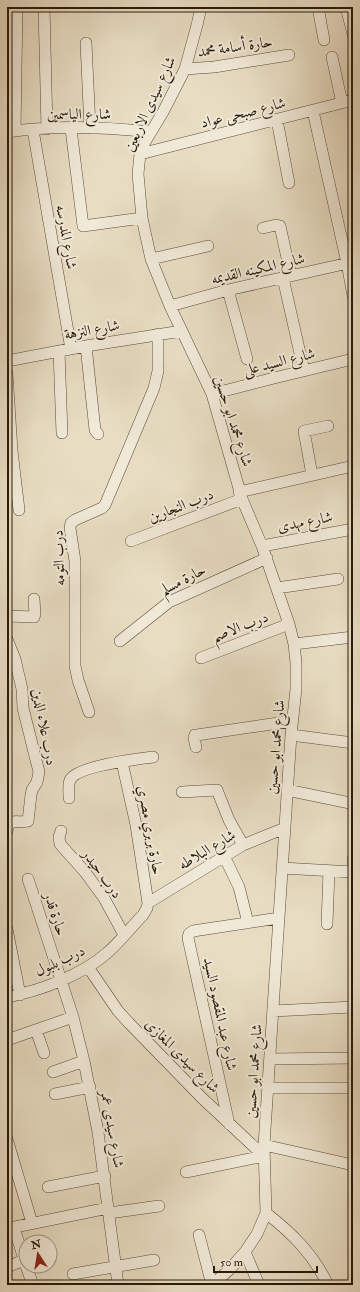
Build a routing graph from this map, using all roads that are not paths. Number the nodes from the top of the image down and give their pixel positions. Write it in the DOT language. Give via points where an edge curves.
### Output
graph roads {
  1 [pos="17,7"];
  2 [pos="44,7"];
  3 [pos="201,7"];
  4 [pos="318,7"];
  5 [pos="346,7"];
  6 [pos="353,34"];
  7 [pos="324,40"];
  8 [pos="86,43"];
  9 [pos="289,55"];
  10 [pos="332,57"];
  11 [pos="185,69"];
  12 [pos="348,102"];
  13 [pos="313,111"];
  14 [pos="277,120"];
  15 [pos="90,128"];
  16 [pos="47,129"];
  17 [pos="71,129"];
  18 [pos="33,130"];
  19 [pos="11,132"];
  20 [pos="151,132"];
  21 [pos="140,154"];
  22 [pos="289,183"];
  23 [pos="142,218"];
  24 [pos="263,228"];
  25 [pos="208,246"];
  26 [pos="151,259"];
  27 [pos="350,262"];
  28 [pos="287,277"];
  29 [pos="228,290"];
  30 [pos="353,296"];
  31 [pos="170,306"];
  32 [pos="182,331"];
  33 [pos="158,334"];
  34 [pos="86,346"];
  35 [pos="71,349"];
  36 [pos="59,351"];
  37 [pos="247,359"];
  38 [pos="353,359"];
  39 [pos="7,361"];
  40 [pos="304,371"];
  41 [pos="7,372"];
  42 [pos="212,394"];
  43 [pos="328,426"];
  44 [pos="62,432"];
  45 [pos="98,434"];
  46 [pos="353,466"];
  47 [pos="312,475"];
  48 [pos="240,495"];
  49 [pos="19,510"];
  50 [pos="353,528"];
  51 [pos="131,541"];
  52 [pos="262,546"];
  53 [pos="267,558"];
  54 [pos="338,579"];
  55 [pos="277,588"];
  56 [pos="34,599"];
  57 [pos="7,616"];
  58 [pos="289,624"];
  59 [pos="353,637"];
  60 [pos="7,639"];
  61 [pos="120,641"];
  62 [pos="294,644"];
  63 [pos="201,658"];
  64 [pos="90,712"];
  65 [pos="292,721"];
  66 [pos="291,735"];
  67 [pos="353,743"];
  68 [pos="196,747"];
  69 [pos="153,757"];
  70 [pos="122,762"];
  71 [pos="287,790"];
  72 [pos="182,792"];
  73 [pos="69,798"];
  74 [pos="353,805"];
  75 [pos="285,828"];
  76 [pos="7,830"];
  77 [pos="61,831"];
  78 [pos="243,845"];
  79 [pos="224,856"];
  80 [pos="353,859"];
  81 [pos="282,868"];
  82 [pos="329,871"];
  83 [pos="353,872"];
  84 [pos="28,879"];
  85 [pos="148,903"];
  86 [pos="279,918"];
  87 [pos="248,923"];
  88 [pos="327,924"];
  89 [pos="7,929"];
  90 [pos="124,935"];
  91 [pos="88,967"];
  92 [pos="61,980"];
  93 [pos="20,995"];
  94 [pos="7,998"];
  95 [pos="353,1007"];
  96 [pos="273,1011"];
  97 [pos="74,1017"];
  98 [pos="36,1030"];
  99 [pos="7,1040"];
  100 [pos="44,1053"];
  101 [pos="353,1058"];
  102 [pos="270,1059"];
  103 [pos="84,1061"];
  104 [pos="53,1072"];
  105 [pos="90,1087"];
  106 [pos="268,1088"];
  107 [pos="353,1088"];
  108 [pos="55,1094"];
  109 [pos="229,1124"];
  110 [pos="7,1139"];
  111 [pos="264,1150"];
  112 [pos="353,1165"];
  113 [pos="186,1172"];
  114 [pos="105,1176"];
  115 [pos="48,1187"];
  116 [pos="159,1206"];
  117 [pos="109,1210"];
  118 [pos="266,1213"];
  119 [pos="32,1223"];
  120 [pos="199,1235"];
  121 [pos="18,1241"];
  122 [pos="245,1252"];
  123 [pos="154,1260"];
  124 [pos="18,1265"];
  125 [pos="116,1266"];
  126 [pos="7,1267"];
  127 [pos="29,1274"];
  128 [pos="73,1274"];
  129 [pos="33,1285"];
  130 [pos="118,1285"];
  131 [pos="212,1285"];
  132 [pos="259,1285"];
  133 [pos="328,1285"];
  1 -- 19 [label="street"];
  2 -- 16 [label="street"];
  3 -- 11 [label="street, شارع سيدى الاربعين"];
  4 -- 7 [label="street"];
  5 -- 6 [label="street"];
  8 -- 15 [label="street"];
  9 -- 11 [label="street, حارة أسامة محمد"];
  10 -- 12 [label="street"];
  11 -- 20 [label="street, شارع سيدى الاربعين"];
  12 -- 13 [label="street, شارع صبحى عواد"];
  13 -- 14 [label="street, شارع صبحى عواد"];
  13 -- 27 [label="street"];
  14 -- 21 [label="street, شارع صبحى عواد"];
  14 -- 22 [label="street"];
  15 -- 17 [label="street, شارع الياسمين"];
  15 -- 20 [label="street, شارع الياسمين"];
  16 -- 17 [label="street, شارع الياسمين"];
  16 -- 18 [label="street, شارع الياسمين"];
  17 -- 23 [label="street" via="82,226"];
  18 -- 19 [label="street, شارع الياسمين"];
  18 -- 35 [label="street, شارع المدرسه"];
  20 -- 21 [label="street, شارع سيدى الاربعين"];
  21 -- 23 [label="street, شارع سيدى الاربعين" via="138,174"];
  23 -- 26 [label="street, شارع سيدى الاربعين"];
  24 -- 28 [label="street" via="280,226"];
  25 -- 26 [label="street"];
  26 -- 31 [label="street, شارع سيدى الاربعين"];
  27 -- 28 [label="street, شارع المكينه القديمه"];
  27 -- 30 [label="street"];
  28 -- 29 [label="street, شارع المكينه القديمه"];
  28 -- 40 [label="street"];
  29 -- 31 [label="street, شارع المكينه القديمه"];
  29 -- 37 [label="street"];
  31 -- 32 [label="street, شارع محمد ابو حسين"];
  32 -- 33 [label="street, شارع النزهة"];
  32 -- 42 [label="street, شارع محمد ابو حسين"];
  33 -- 34 [label="street, شارع النزهة"];
  33 -- 64 [label="street, درب التومه" via="158,371 154,388 105,505 75,520 70,528 75,561 75,666"];
  34 -- 35 [label="street, شارع النزهة"];
  34 -- 45 [label="street" via="95,430"];
  35 -- 36 [label="street, شارع النزهة"];
  36 -- 39 [label="street, شارع النزهة"];
  36 -- 44 [label="street"];
  38 -- 40 [label="street, شارع السيد على"];
  40 -- 42 [label="street, شارع السيد على"];
  41 -- 49 [label="street"];
  42 -- 48 [label="street, شارع محمد ابو حسين"];
  43 -- 47 [label="street" via="304,432"];
  46 -- 47 [label="street, درب النجارين"];
  47 -- 48 [label="street, درب النجارين"];
  48 -- 51 [label="street, درب النجارين"];
  48 -- 52 [label="street, شارع محمد ابو حسين"];
  50 -- 52 [label="street, شارع مهدى"];
  52 -- 53 [label="street, شارع محمد ابو حسين"];
  53 -- 55 [label="street, شارع محمد ابو حسين"];
  53 -- 61 [label="street, حارة مسلم" via="169,602"];
  54 -- 55 [label="street"];
  55 -- 58 [label="street, شارع محمد ابو حسين"];
  56 -- 57 [label="street" via="34,617"];
  58 -- 62 [label="street, شارع محمد ابو حسين"];
  58 -- 63 [label="street, درب الاصم"];
  59 -- 62 [label="street"];
  60 -- 76 [label="street, درب علاء الدين" via="22,689 23,708 38,772 37,782 32,790 28,821 13,822 8,825"];
  62 -- 65 [label="street, شارع محمد ابو حسين" via="296,689"];
  65 -- 66 [label="street, شارع محمد ابو حسين"];
  65 -- 68 [label="street" via="195,735"];
  66 -- 67 [label="street"];
  66 -- 71 [label="street, شارع محمد ابو حسين"];
  69 -- 70 [label="street"];
  70 -- 73 [label="street" via="74,775 70,780"];
  70 -- 85 [label="street, حارة بربري مصري" via="136,825"];
  71 -- 74 [label="street"];
  71 -- 75 [label="street, شارع محمد ابو حسين"];
  72 -- 78 [label="street" via="217,790 228,820"];
  75 -- 78 [label="street, شارع البلاطه"];
  75 -- 81 [label="street, شارع محمد ابو حسين"];
  77 -- 90 [label="street, درب حيدر" via="60,844 104,898"];
  78 -- 79 [label="street, شارع البلاطه"];
  79 -- 85 [label="street, شارع البلاطه"];
  79 -- 87 [label="street" via="239,887"];
  80 -- 83 [label="street"];
  81 -- 82 [label="street"];
  81 -- 86 [label="street, شارع محمد ابو حسين"];
  82 -- 83 [label="street"];
  82 -- 88 [label="street"];
  84 -- 92 [label="street, حارة قدر"];
  85 -- 90 [label="street, درب بلبول" via="143,915"];
  86 -- 87 [label="street"];
  86 -- 96 [label="street, شارع محمد ابو حسين"];
  87 -- 109 [label="street, شارع عبد المقصود السيد" via="193,931 188,938"];
  89 -- 93 [label="street"];
  90 -- 91 [label="street, درب بلبول" via="108,953"];
  91 -- 92 [label="street, درب بلبول"];
  91 -- 109 [label="street, شارع سيدى المغازى" via="118,1011"];
  92 -- 93 [label="street, درب بلبول"];
  92 -- 97 [label="street, شارع سيدى عمر"];
  93 -- 94 [label="street, درب بلبول"];
  95 -- 96 [label="street"];
  96 -- 102 [label="street, شارع محمد ابو حسين"];
  97 -- 98 [label="street"];
  97 -- 103 [label="street, شارع سيدى عمر"];
  98 -- 99 [label="street"];
  98 -- 100 [label="street"];
  101 -- 102 [label="street"];
  102 -- 106 [label="street, شارع محمد ابو حسين"];
  103 -- 104 [label="street"];
  103 -- 105 [label="street, شارع سيدى عمر"];
  105 -- 108 [label="street"];
  105 -- 114 [label="street, شارع سيدى عمر"];
  106 -- 107 [label="street"];
  106 -- 111 [label="street, شارع محمد ابو حسين"];
  109 -- 111 [label="street, شارع سيدى المغازى"];
  110 -- 119 [label="street"];
  111 -- 112 [label="street"];
  111 -- 113 [label="street"];
  111 -- 118 [label="street, شارع محمد ابو حسين"];
  114 -- 115 [label="street"];
  114 -- 117 [label="street, شارع سيدى عمر"];
  116 -- 117 [label="street"];
  117 -- 119 [label="street"];
  117 -- 125 [label="street, شارع سيدى عمر"];
  118 -- 122 [label="street" via="257,1234"];
  118 -- 133 [label="street" via="288,1230 306,1250"];
  119 -- 121 [label="street" via="14,1229"];
  120 -- 131 [label="street"];
  122 -- 131 [label="street"];
  122 -- 132 [label="street"];
  123 -- 125 [label="street"];
  124 -- 126 [label="street"];
  125 -- 128 [label="street"];
  125 -- 130 [label="street, شارع سيدى عمر"];
  127 -- 129 [label="street"];
}
